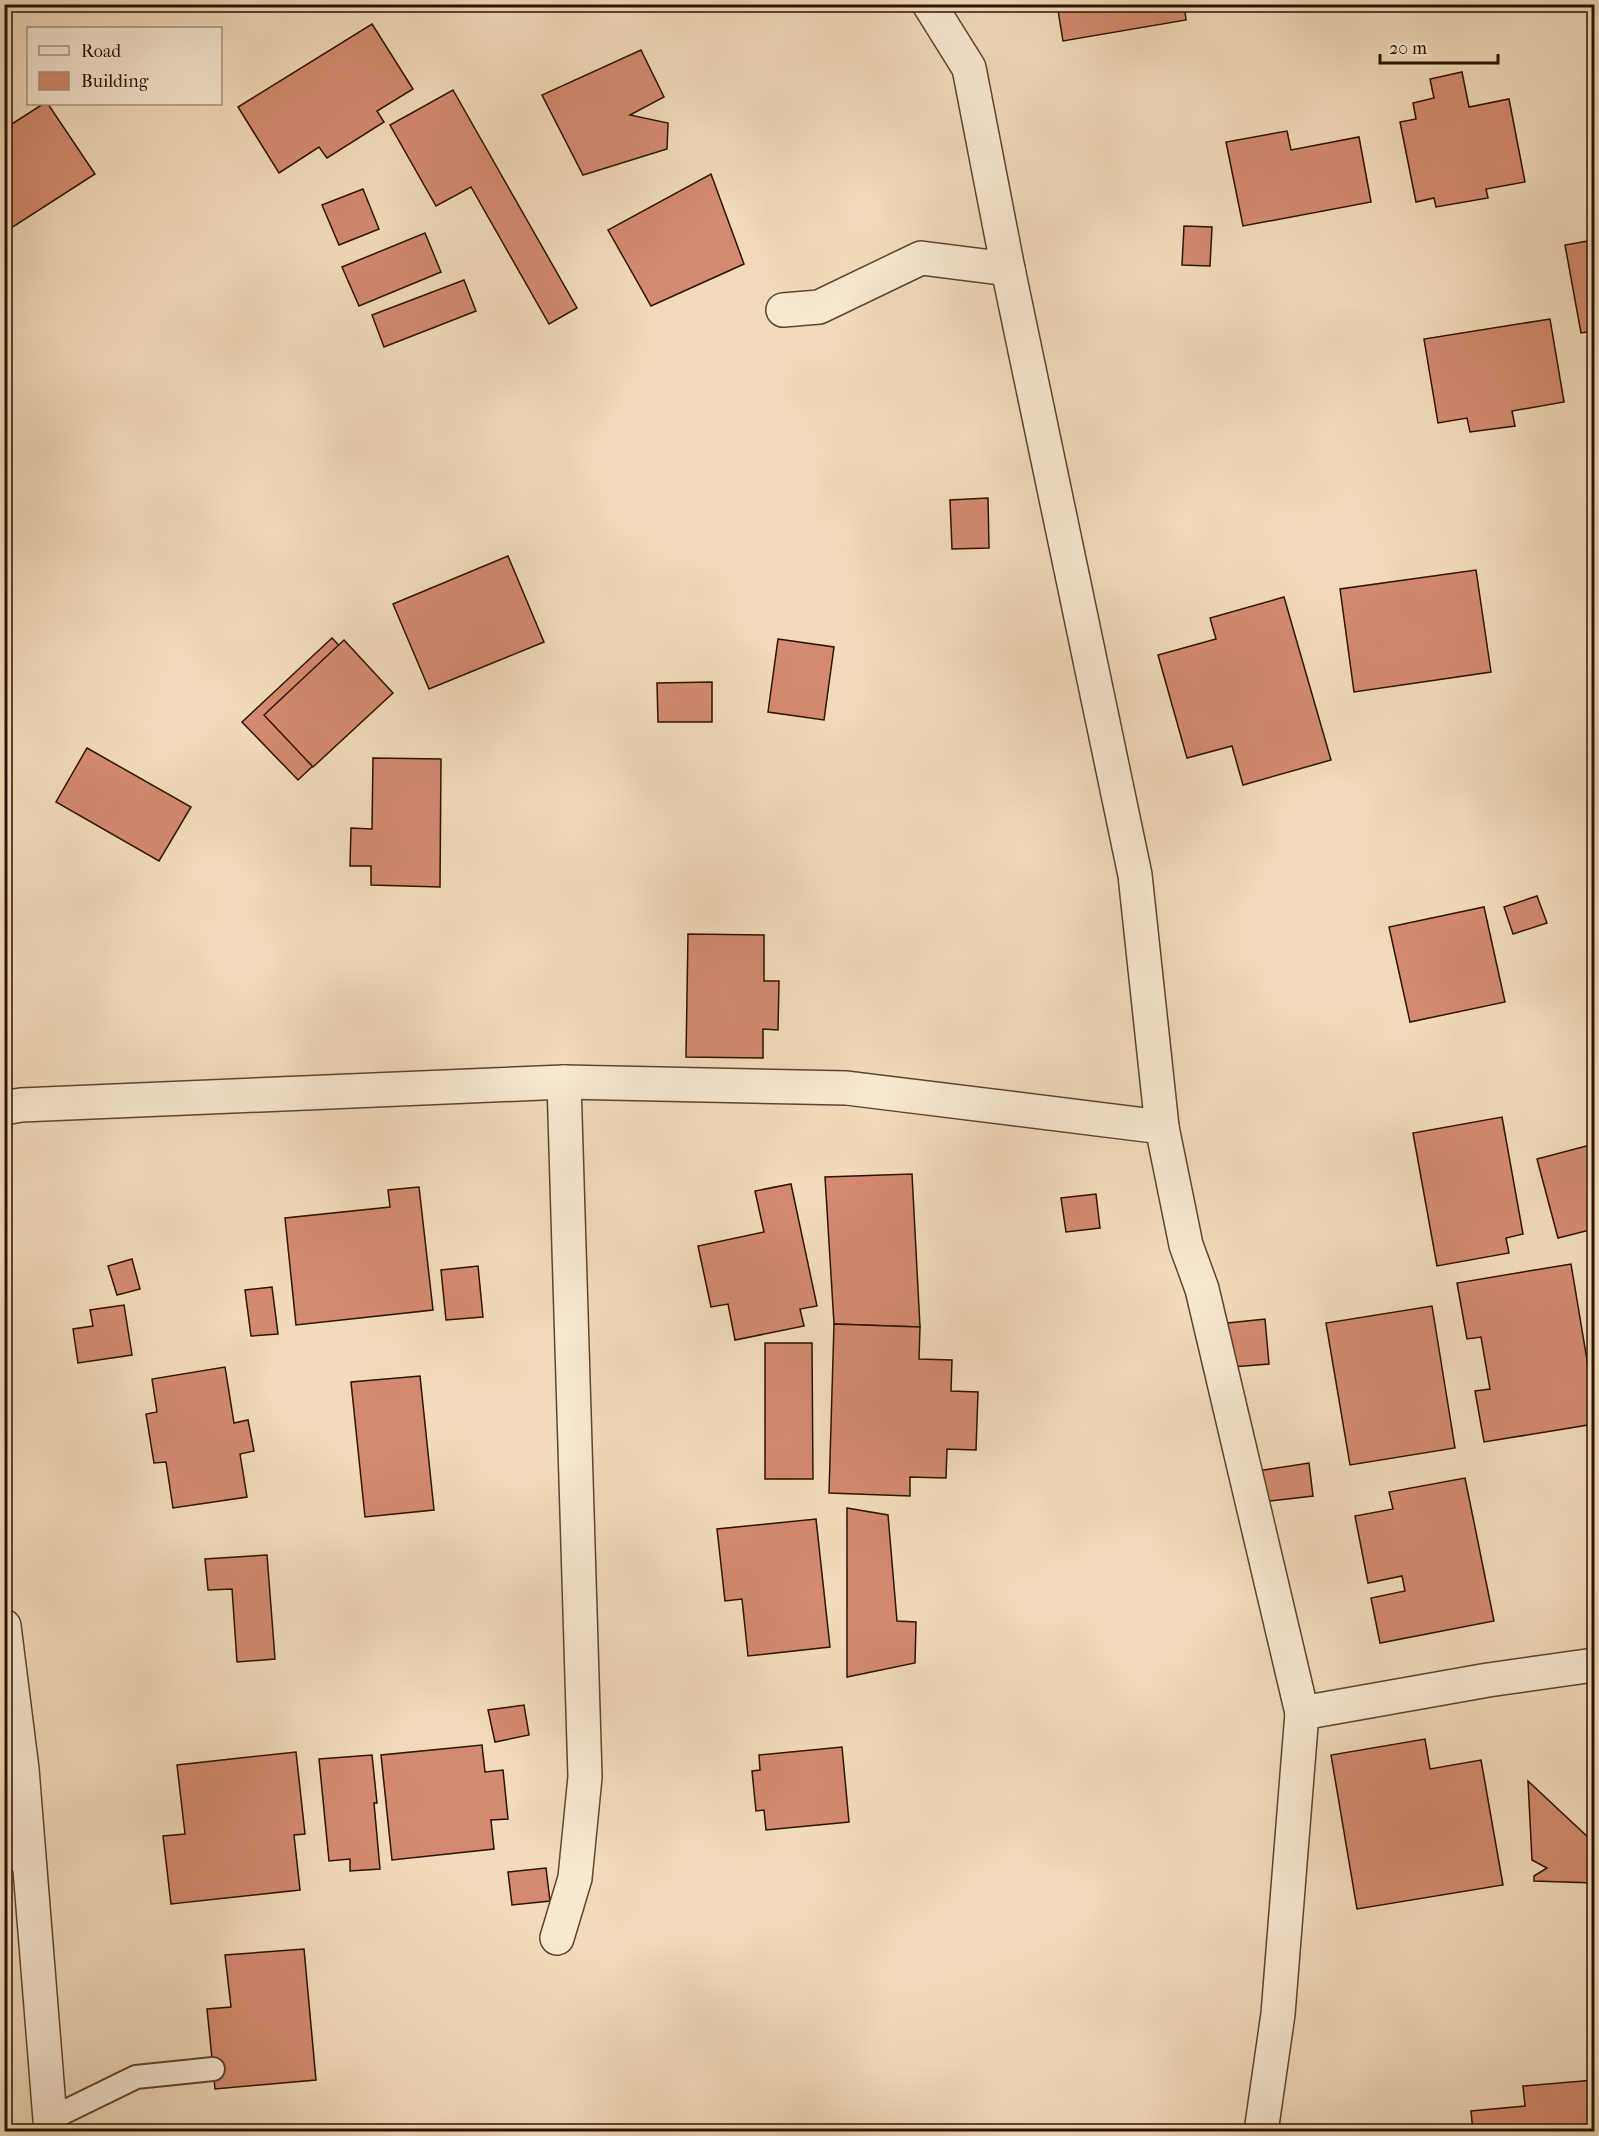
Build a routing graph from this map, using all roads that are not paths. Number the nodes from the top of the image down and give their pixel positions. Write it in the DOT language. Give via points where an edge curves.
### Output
graph roads {
  1 [pos="929,4"];
  2 [pos="1008,269"];
  3 [pos="783,310"];
  4 [pos="564,1082"];
  5 [pos="4,1108"];
  6 [pos="1162,1127"];
  7 [pos="4,1626"];
  8 [pos="1594,1665"];
  9 [pos="1302,1713"];
  10 [pos="4,1848"];
  11 [pos="30,1871"];
  12 [pos="557,1938"];
  13 [pos="213,2069"];
  14 [pos="53,2127"];
  15 [pos="1261,2132"];
  1 -- 2 [label="street" via="969,68"];
  2 -- 3 [label="street" via="921,258 819,307"];
  2 -- 6 [label="street" via="1135,875"];
  4 -- 5 [label="street" via="21,1104"];
  4 -- 6 [label="street" via="847,1088"];
  4 -- 12 [label="street" via="585,1777 575,1878"];
  6 -- 9 [label="street" via="1186,1245 1202,1289"];
  7 -- 11 [label="street"];
  8 -- 9 [label="street"];
  9 -- 15 [label="street" via="1278,2014"];
  10 -- 11 [label="lane"];
  11 -- 14 [label="street"];
  13 -- 14 [label="lane" via="136,2076"];
}
